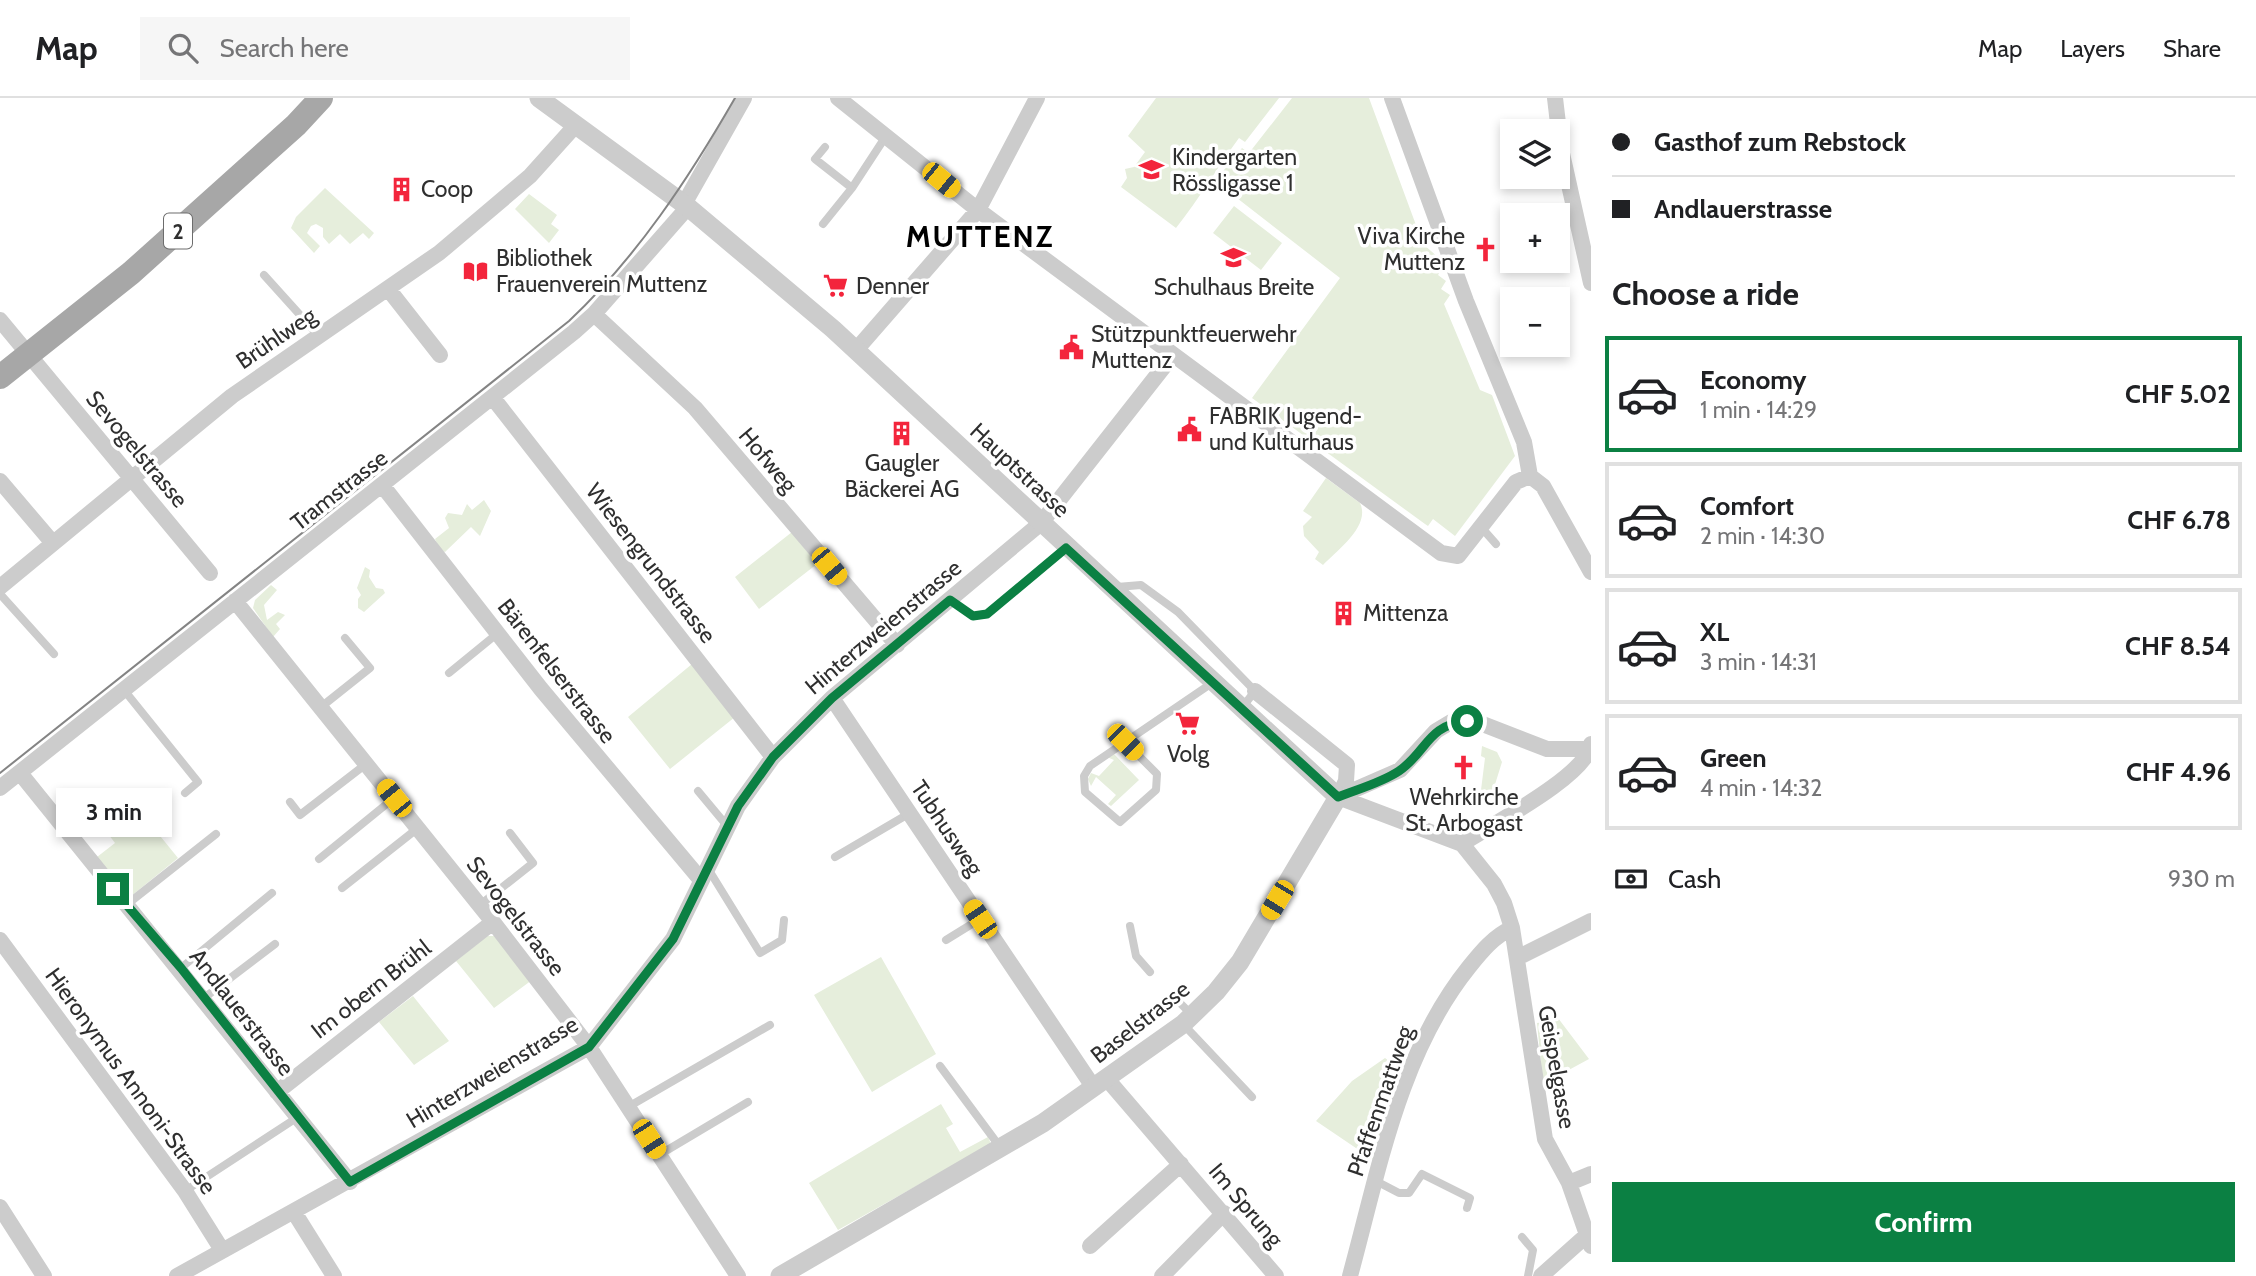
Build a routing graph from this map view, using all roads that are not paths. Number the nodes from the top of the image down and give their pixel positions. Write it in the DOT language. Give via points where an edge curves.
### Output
graph roads {
  1 [pos="321,98"];
  2 [pos="539,98"];
  3 [pos="744,98"];
  4 [pos="838,98"];
  5 [pos="1037,98"];
  6 [pos="1392,98"];
  7 [pos="1555,98"];
  8 [pos="575,126"];
  9 [pos="886,136"];
  10 [pos="825,147"];
  11 [pos="852,188"];
  12 [pos="686,206"];
  13 [pos="978,210"];
  14 [pos="823,224"];
  15 [pos="264,275"];
  16 [pos="1591,283"];
  17 [pos="389,290"];
  18 [pos="594,314"];
  19 [pos="0,320"];
  20 [pos="319,336"];
  21 [pos="856,350"];
  22 [pos="28,355"];
  23 [pos="440,355"];
  24 [pos="1173,355"];
  25 [pos="0,377"];
  26 [pos="493,398"];
  27 [pos="1530,476"];
  28 [pos="131,478"];
  29 [pos="0,481"];
  30 [pos="382,485"];
  31 [pos="1041,523"];
  32 [pos="1481,527"];
  33 [pos="52,542"];
  34 [pos="1496,544"];
  35 [pos="1066,548"];
  36 [pos="1591,572"];
  37 [pos="210,573"];
  38 [pos="0,587"];
  39 [pos="1110,588"];
  40 [pos="0,594"];
  41 [pos="950,600"];
  42 [pos="235,601"];
  43 [pos="498,633"];
  44 [pos="345,638"];
  45 [pos="897,645"];
  46 [pos="54,654"];
  47 [pos="449,673"];
  48 [pos="1212,683"];
  49 [pos="124,690"];
  50 [pos="1255,691"];
  51 [pos="832,698"];
  52 [pos="321,707"];
  53 [pos="1240,709"];
  54 [pos="1125,742"];
  55 [pos="1591,743"];
  56 [pos="1547,750"];
  57 [pos="1591,750"];
  58 [pos="773,757"];
  59 [pos="366,764"];
  60 [pos="20,773"];
  61 [pos="1556,782"];
  62 [pos="0,788"];
  63 [pos="698,791"];
  64 [pos="185,793"];
  65 [pos="1338,797"];
  66 [pos="394,798"];
  67 [pos="290,802"];
  68 [pos="909,813"];
  69 [pos="728,827"];
  70 [pos="418,828"];
  71 [pos="510,833"];
  72 [pos="216,834"];
  73 [pos="1462,844"];
  74 [pos="835,857"];
  75 [pos="319,859"];
  76 [pos="704,874"];
  77 [pos="342,888"];
  78 [pos="272,893"];
  79 [pos="480,905"];
  80 [pos="125,906"];
  81 [pos="980,919"];
  82 [pos="784,920"];
  83 [pos="1591,921"];
  84 [pos="493,922"];
  85 [pos="1129,926"];
  86 [pos="1512,928"];
  87 [pos="0,940"];
  88 [pos="946,940"];
  89 [pos="275,944"];
  90 [pos="1517,958"];
  91 [pos="181,968"];
  92 [pos="1150,972"];
  93 [pos="204,998"];
  94 [pos="1185,1014"];
  95 [pos="770,1025"];
  96 [pos="589,1047"];
  97 [pos="940,1066"];
  98 [pos="1100,1084"];
  99 [pos="276,1092"];
  100 [pos="1252,1097"];
  101 [pos="748,1102"];
  102 [pos="628,1107"];
  103 [pos="298,1117"];
  104 [pos="1000,1147"];
  105 [pos="659,1155"];
  106 [pos="1181,1164"];
  107 [pos="1591,1174"];
  108 [pos="1376,1181"];
  109 [pos="350,1182"];
  110 [pos="1569,1183"];
  111 [pos="185,1192"];
  112 [pos="0,1207"];
  113 [pos="1467,1208"];
  114 [pos="294,1212"];
  115 [pos="1224,1213"];
  116 [pos="1522,1237"];
  117 [pos="1589,1241"];
  118 [pos="1090,1246"];
  119 [pos="222,1250"];
  120 [pos="44,1276"];
  121 [pos="177,1276"];
  122 [pos="334,1276"];
  123 [pos="737,1276"];
  124 [pos="780,1276"];
  125 [pos="1162,1276"];
  126 [pos="1276,1276"];
  127 [pos="1350,1276"];
  128 [pos="1528,1276"];
  129 [pos="1541,1276"];
  1 -- 22 [label="main road, 2" via="131,273"];
  2 -- 8 [label="street, Hauptstrasse"];
  3 -- 12 [label="street, Tramstrasse"];
  4 -- 9 [label="street"];
  5 -- 13 [label="street"];
  6 -- 27 [label="street" via="1466,301 1524,442"];
  7 -- 16 [label="street" via="1561,149"];
  8 -- 12 [label="street, Hauptstrasse"];
  8 -- 17 [label="street, Brühlweg" via="530,176"];
  9 -- 11 [label="lane"];
  9 -- 13 [label="street"];
  10 -- 11 [label="lane" via="815,159"];
  11 -- 14 [label="lane"];
  12 -- 18 [label="street, Tramstrasse"];
  12 -- 21 [label="street, Hauptstrasse"];
  13 -- 21 [label="street"];
  13 -- 24 [label="street"];
  15 -- 20 [label="lane"];
  17 -- 20 [label="street, Brühlweg"];
  17 -- 23 [label="street"];
  18 -- 26 [label="street, Tramstrasse"];
  18 -- 45 [label="street, Hofweg" via="695,408"];
  19 -- 22 [label="street, Sevogelstrasse"];
  20 -- 28 [label="street, Brühlweg" via="232,396"];
  21 -- 31 [label="street, Hauptstrasse"];
  22 -- 25 [label="main road, 2"];
  22 -- 28 [label="street, Sevogelstrasse"];
  24 -- 31 [label="street, Hinterzweienstrasse"];
  24 -- 32 [label="street" via="1266,431 1441,553 1458,556"];
  26 -- 30 [label="street, Tramstrasse"];
  26 -- 58 [label="street, Wiesengrundstrasse"];
  27 -- 32 [label="street" via="1516,482"];
  27 -- 36 [label="street" via="1543,486"];
  28 -- 33 [label="street, Brühlweg"];
  28 -- 37 [label="street, Sevogelstrasse"];
  29 -- 33 [label="street"];
  30 -- 42 [label="street, Tramstrasse"];
  30 -- 43 [label="street, Bärenfelserstrasse"];
  31 -- 35 [label="street, Hauptstrasse"];
  31 -- 41 [label="street, Hinterzweienstrasse"];
  32 -- 34 [label="lane"];
  33 -- 38 [label="street, Brühlweg"];
  35 -- 39 [label="street, Hauptstrasse"];
  35 -- 41 [label="lane" via="987,614 973,616"];
  39 -- 48 [label="street, Hauptstrasse"];
  39 -- 50 [label="lane" via="1141,585 1178,612"];
  40 -- 46 [label="lane"];
  41 -- 45 [label="street, Hinterzweienstrasse"];
  42 -- 49 [label="street, Tramstrasse"];
  42 -- 52 [label="street, Sevogelstrasse"];
  43 -- 47 [label="lane"];
  43 -- 76 [label="street, Bärenfelserstrasse" via="625,793"];
  44 -- 52 [label="lane" via="370,668"];
  45 -- 51 [label="street, Hinterzweienstrasse"];
  48 -- 53 [label="street, Hauptstrasse"];
  48 -- 54 [label="lane"];
  49 -- 60 [label="street, Tramstrasse"];
  49 -- 64 [label="lane" via="198,782"];
  50 -- 53 [label="lane"];
  50 -- 65 [label="street" via="1347,765"];
  51 -- 58 [label="street, Hinterzweienstrasse"];
  51 -- 68 [label="street, Tubhusweg"];
  52 -- 59 [label="street, Sevogelstrasse"];
  53 -- 65 [label="street, Hauptstrasse"];
  54 -- 54 [label="lane" via="1090,766 1082,786 1120,822 1158,784 1157,774"];
  55 -- 57 [label="street"];
  56 -- 57 [label="street"];
  56 -- 61 [label="street" via="1558,765"];
  56 -- 65 [label="street" via="1479,723 1451,722 1436,730 1400,770"];
  57 -- 61 [label="street"];
  58 -- 69 [label="street, Hinterzweienstrasse"];
  59 -- 66 [label="street, Sevogelstrasse"];
  59 -- 67 [label="lane" via="300,815"];
  60 -- 62 [label="street, Tramstrasse"];
  60 -- 80 [label="street, Andlauerstrasse"];
  61 -- 73 [label="street" via="1527,807"];
  63 -- 69 [label="lane"];
  65 -- 73 [label="street"];
  65 -- 94 [label="street, Baselstrasse" via="1240,962 1216,992"];
  66 -- 70 [label="street, Sevogelstrasse"];
  66 -- 75 [label="lane"];
  68 -- 74 [label="lane"];
  68 -- 81 [label="street, Tubhusweg"];
  69 -- 76 [label="street, Hinterzweienstrasse"];
  70 -- 77 [label="lane"];
  70 -- 79 [label="street, Sevogelstrasse"];
  71 -- 79 [label="lane" via="533,863"];
  72 -- 80 [label="lane"];
  73 -- 86 [label="street" via="1494,884"];
  76 -- 82 [label="lane" via="760,953 782,940"];
  76 -- 96 [label="street, Hinterzweienstrasse" via="673,939"];
  78 -- 91 [label="lane"];
  79 -- 84 [label="street, Sevogelstrasse"];
  80 -- 91 [label="street, Andlauerstrasse"];
  81 -- 88 [label="lane"];
  81 -- 98 [label="street, Tubhusweg"];
  83 -- 90 [label="street"];
  84 -- 96 [label="street, Sevogelstrasse"];
  84 -- 99 [label="street, Im obern Brühl"];
  85 -- 92 [label="lane" via="1136,956"];
  86 -- 90 [label="street, Geispelgasse"];
  86 -- 108 [label="street, Pfaffenmattweg" via="1474,961 1427,1028"];
  87 -- 111 [label="street, Hieronymus Annoni-Strasse"];
  89 -- 93 [label="lane"];
  90 -- 110 [label="street, Geispelgasse" via="1545,1139"];
  91 -- 93 [label="street, Andlauerstrasse"];
  93 -- 99 [label="street, Andlauerstrasse"];
  94 -- 98 [label="street, Baselstrasse"];
  94 -- 100 [label="lane"];
  95 -- 102 [label="lane"];
  96 -- 102 [label="street, Sevogelstrasse"];
  96 -- 109 [label="street, Hinterzweienstrasse"];
  97 -- 104 [label="lane"];
  98 -- 104 [label="street, Baselstrasse"];
  98 -- 106 [label="street, Im Sprung"];
  99 -- 103 [label="street, Andlauerstrasse"];
  101 -- 105 [label="lane"];
  102 -- 105 [label="street, Sevogelstrasse"];
  103 -- 109 [label="street, Andlauerstrasse"];
  103 -- 111 [label="lane"];
  104 -- 124 [label="street, Baselstrasse"];
  105 -- 123 [label="street, Sevogelstrasse"];
  106 -- 115 [label="street, Im Sprung"];
  106 -- 118 [label="street, Im Sprung"];
  107 -- 110 [label="street"];
  108 -- 113 [label="lane" via="1409,1193 1422,1174 1470,1198"];
  108 -- 127 [label="street, Pfaffenmattweg"];
  109 -- 114 [label="street, Hinterzweienstrasse"];
  110 -- 117 [label="street, Geispelgasse"];
  111 -- 119 [label="street, Hieronymus Annoni-Strasse"];
  112 -- 120 [label="street"];
  114 -- 119 [label="street, Hinterzweienstrasse"];
  114 -- 122 [label="street"];
  115 -- 125 [label="street"];
  115 -- 126 [label="street, Im Sprung"];
  116 -- 128 [label="lane" via="1533,1250"];
  117 -- 129 [label="street"];
  119 -- 121 [label="street, Hinterzweienstrasse"];
}
